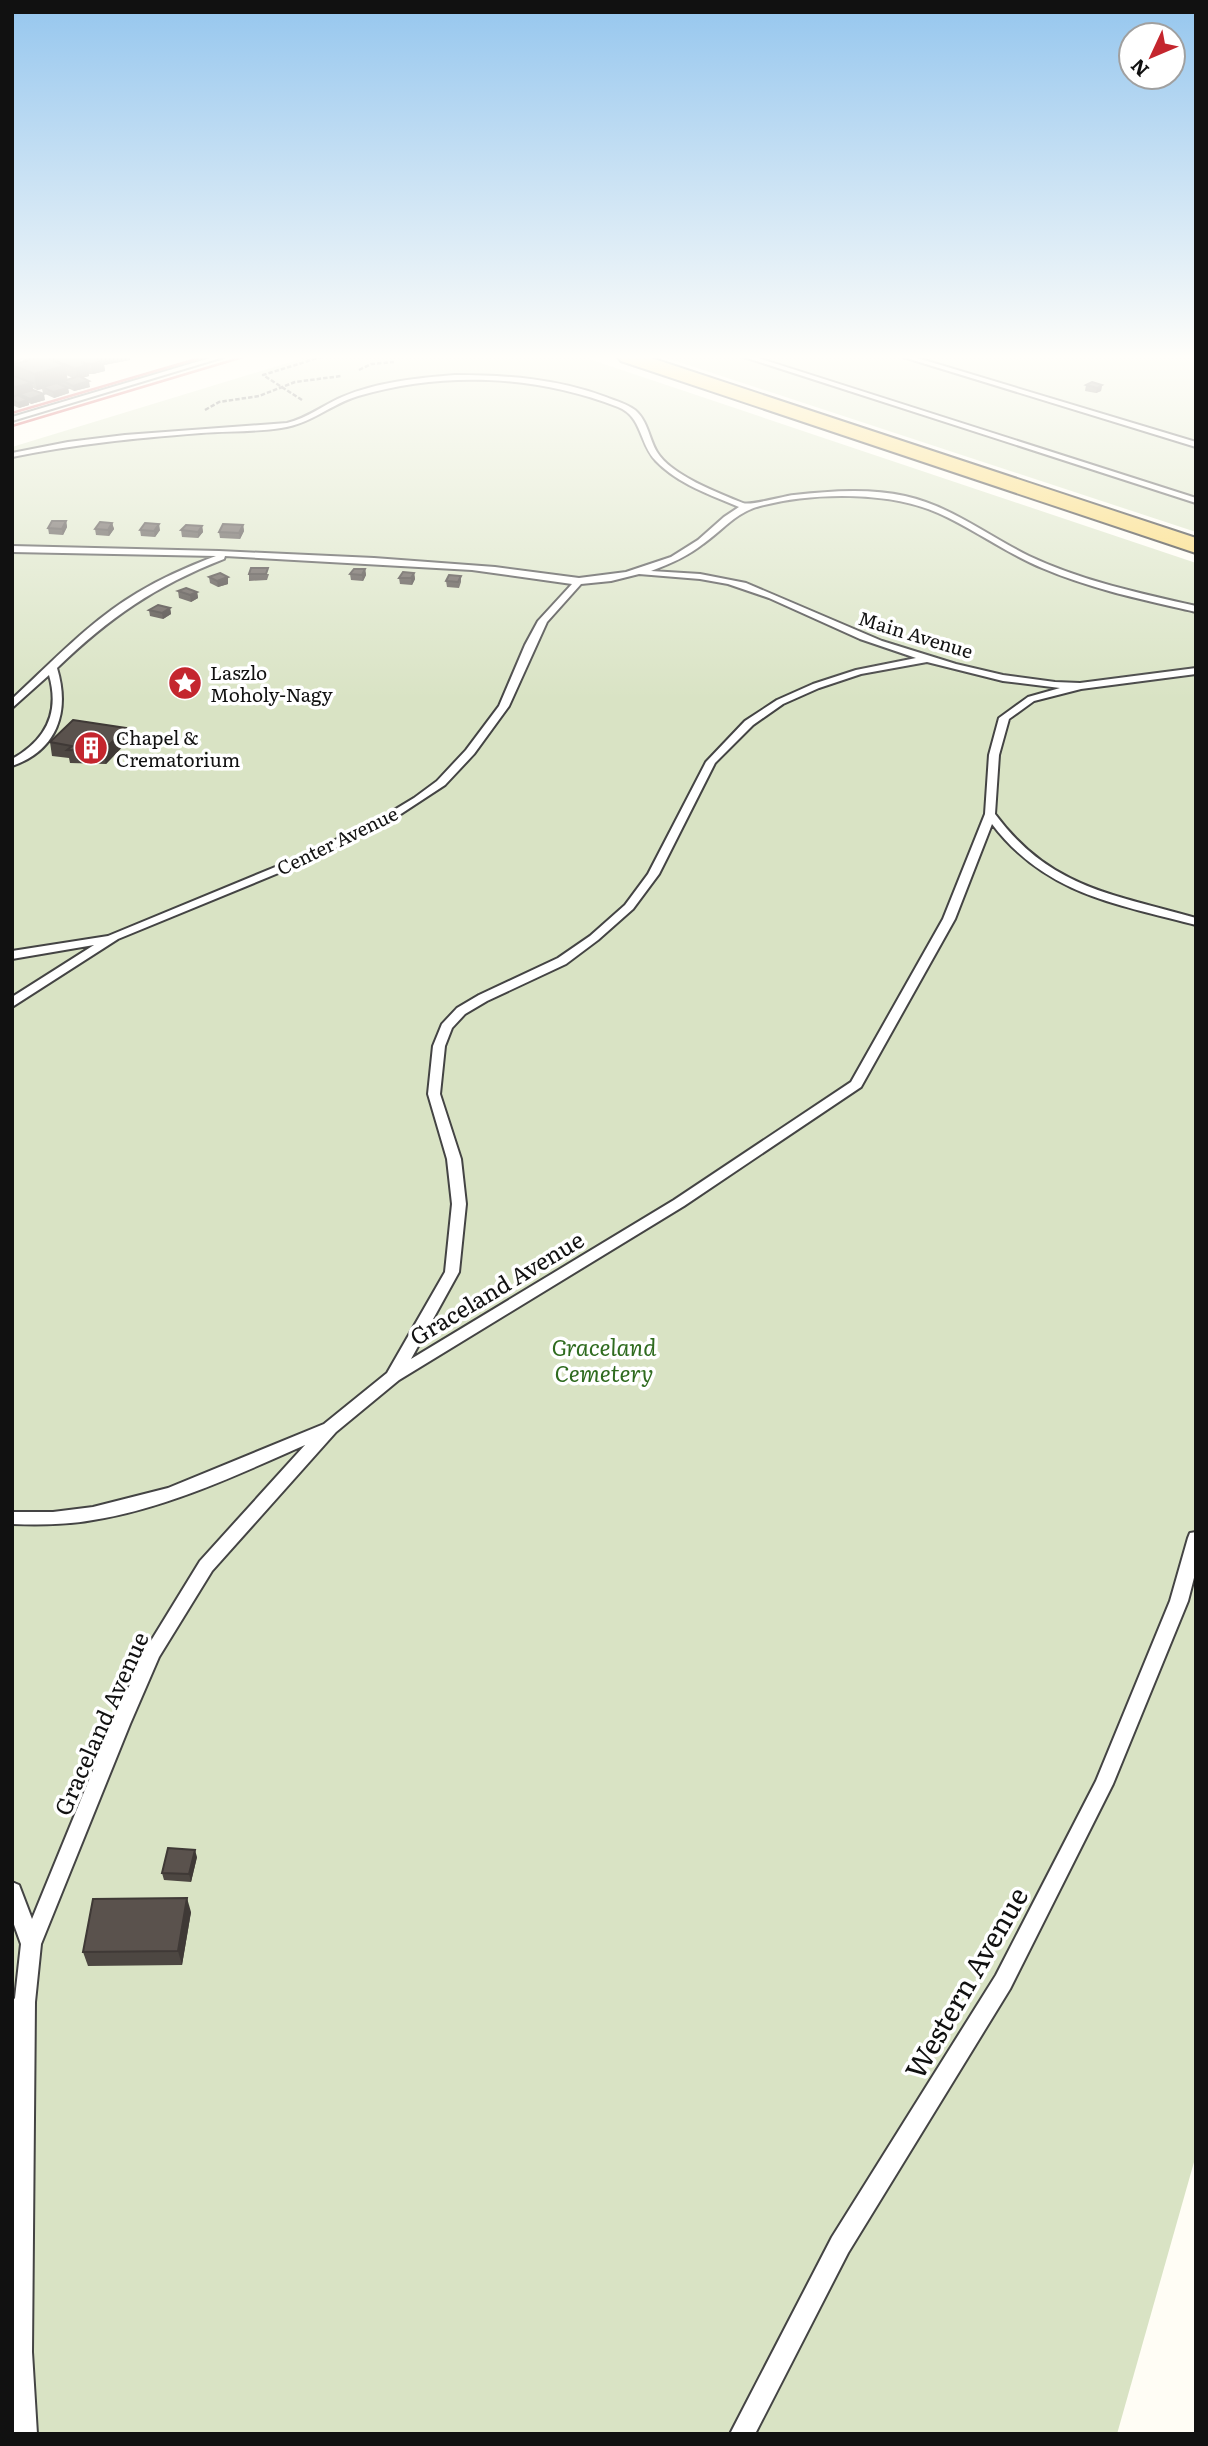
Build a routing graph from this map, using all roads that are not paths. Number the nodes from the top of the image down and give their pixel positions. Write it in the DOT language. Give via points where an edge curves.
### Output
graph roads {
  1 [pos="675,471"];
  2 [pos="971,471"];
  3 [pos="1103,471"];
  4 [pos="1196,501"];
  5 [pos="746,507"];
  6 [pos="1196,546"];
  7 [pos="12,549"];
  8 [pos="229,554"];
  9 [pos="634,573"];
  10 [pos="578,582"];
  11 [pos="1196,609"];
  12 [pos="931,658"];
  13 [pos="52,668"];
  14 [pos="1196,671"];
  15 [pos="1081,686"];
  16 [pos="12,705"];
  17 [pos="12,763"];
  18 [pos="989,814"];
  19 [pos="1196,922"];
  20 [pos="114,937"];
  21 [pos="12,956"];
  22 [pos="12,1003"];
  23 [pos="394,1376"];
  24 [pos="330,1428"];
  25 [pos="12,1518"];
  26 [pos="1196,1538"];
  27 [pos="12,1891"];
  28 [pos="31,1944"];
  29 [pos="19,2011"];
  30 [pos="12,2423"];
  31 [pos="24,2434"];
  32 [pos="742,2434"];
  1 -- 5 [label="lane"];
  2 -- 6 [label="main road"];
  3 -- 4 [label="lane"];
  5 -- 9 [label="lane" via="690,550"];
  5 -- 11 [label="lane" via="834,495 911,499 951,514 1025,558 1081,581"];
  7 -- 8 [label="lane"];
  8 -- 10 [label="lane" via="432,564"];
  8 -- 13 [label="lane" via="165,580 135,598"];
  9 -- 10 [label="lane"];
  9 -- 12 [label="lane, Main Avenue" via="697,577 755,589 834,626"];
  10 -- 20 [label="lane, Center Avenue" via="543,621 504,706 441,783 380,823"];
  12 -- 15 [label="lane, Main Avenue" via="1004,677"];
  12 -- 23 [label="lane" via="816,686 749,723 711,762 653,874 629,906 562,961 461,1011 446,1027 439,1046 434,1094 454,1159 459,1204 452,1272"];
  13 -- 16 [label="lane"];
  13 -- 17 [label="lane" via="60,708 49,737"];
  14 -- 15 [label="lane, Main Avenue"];
  15 -- 18 [label="lane, Graceland Avenue" via="1031,699 1004,718 994,755"];
  18 -- 19 [label="lane" via="1011,843 1061,879"];
  18 -- 23 [label="lane, Graceland Avenue" via="949,919 856,1084 679,1203"];
  20 -- 21 [label="lane"];
  20 -- 22 [label="lane, Center Avenue"];
  23 -- 24 [label="lane, Graceland Avenue"];
  24 -- 25 [label="lane" via="192,1485 103,1512 38,1520"];
  24 -- 28 [label="lane, Graceland Avenue" via="206,1566 152,1654"];
  26 -- 32 [label="lane, Western Avenue" via="1179,1601 1104,1784 1003,1982 840,2245"];
  27 -- 28 [label="lane"];
  28 -- 29 [label="lane, Graceland Avenue"];
  29 -- 31 [label="lane"];
  30 -- 31 [label="lane"];
}
